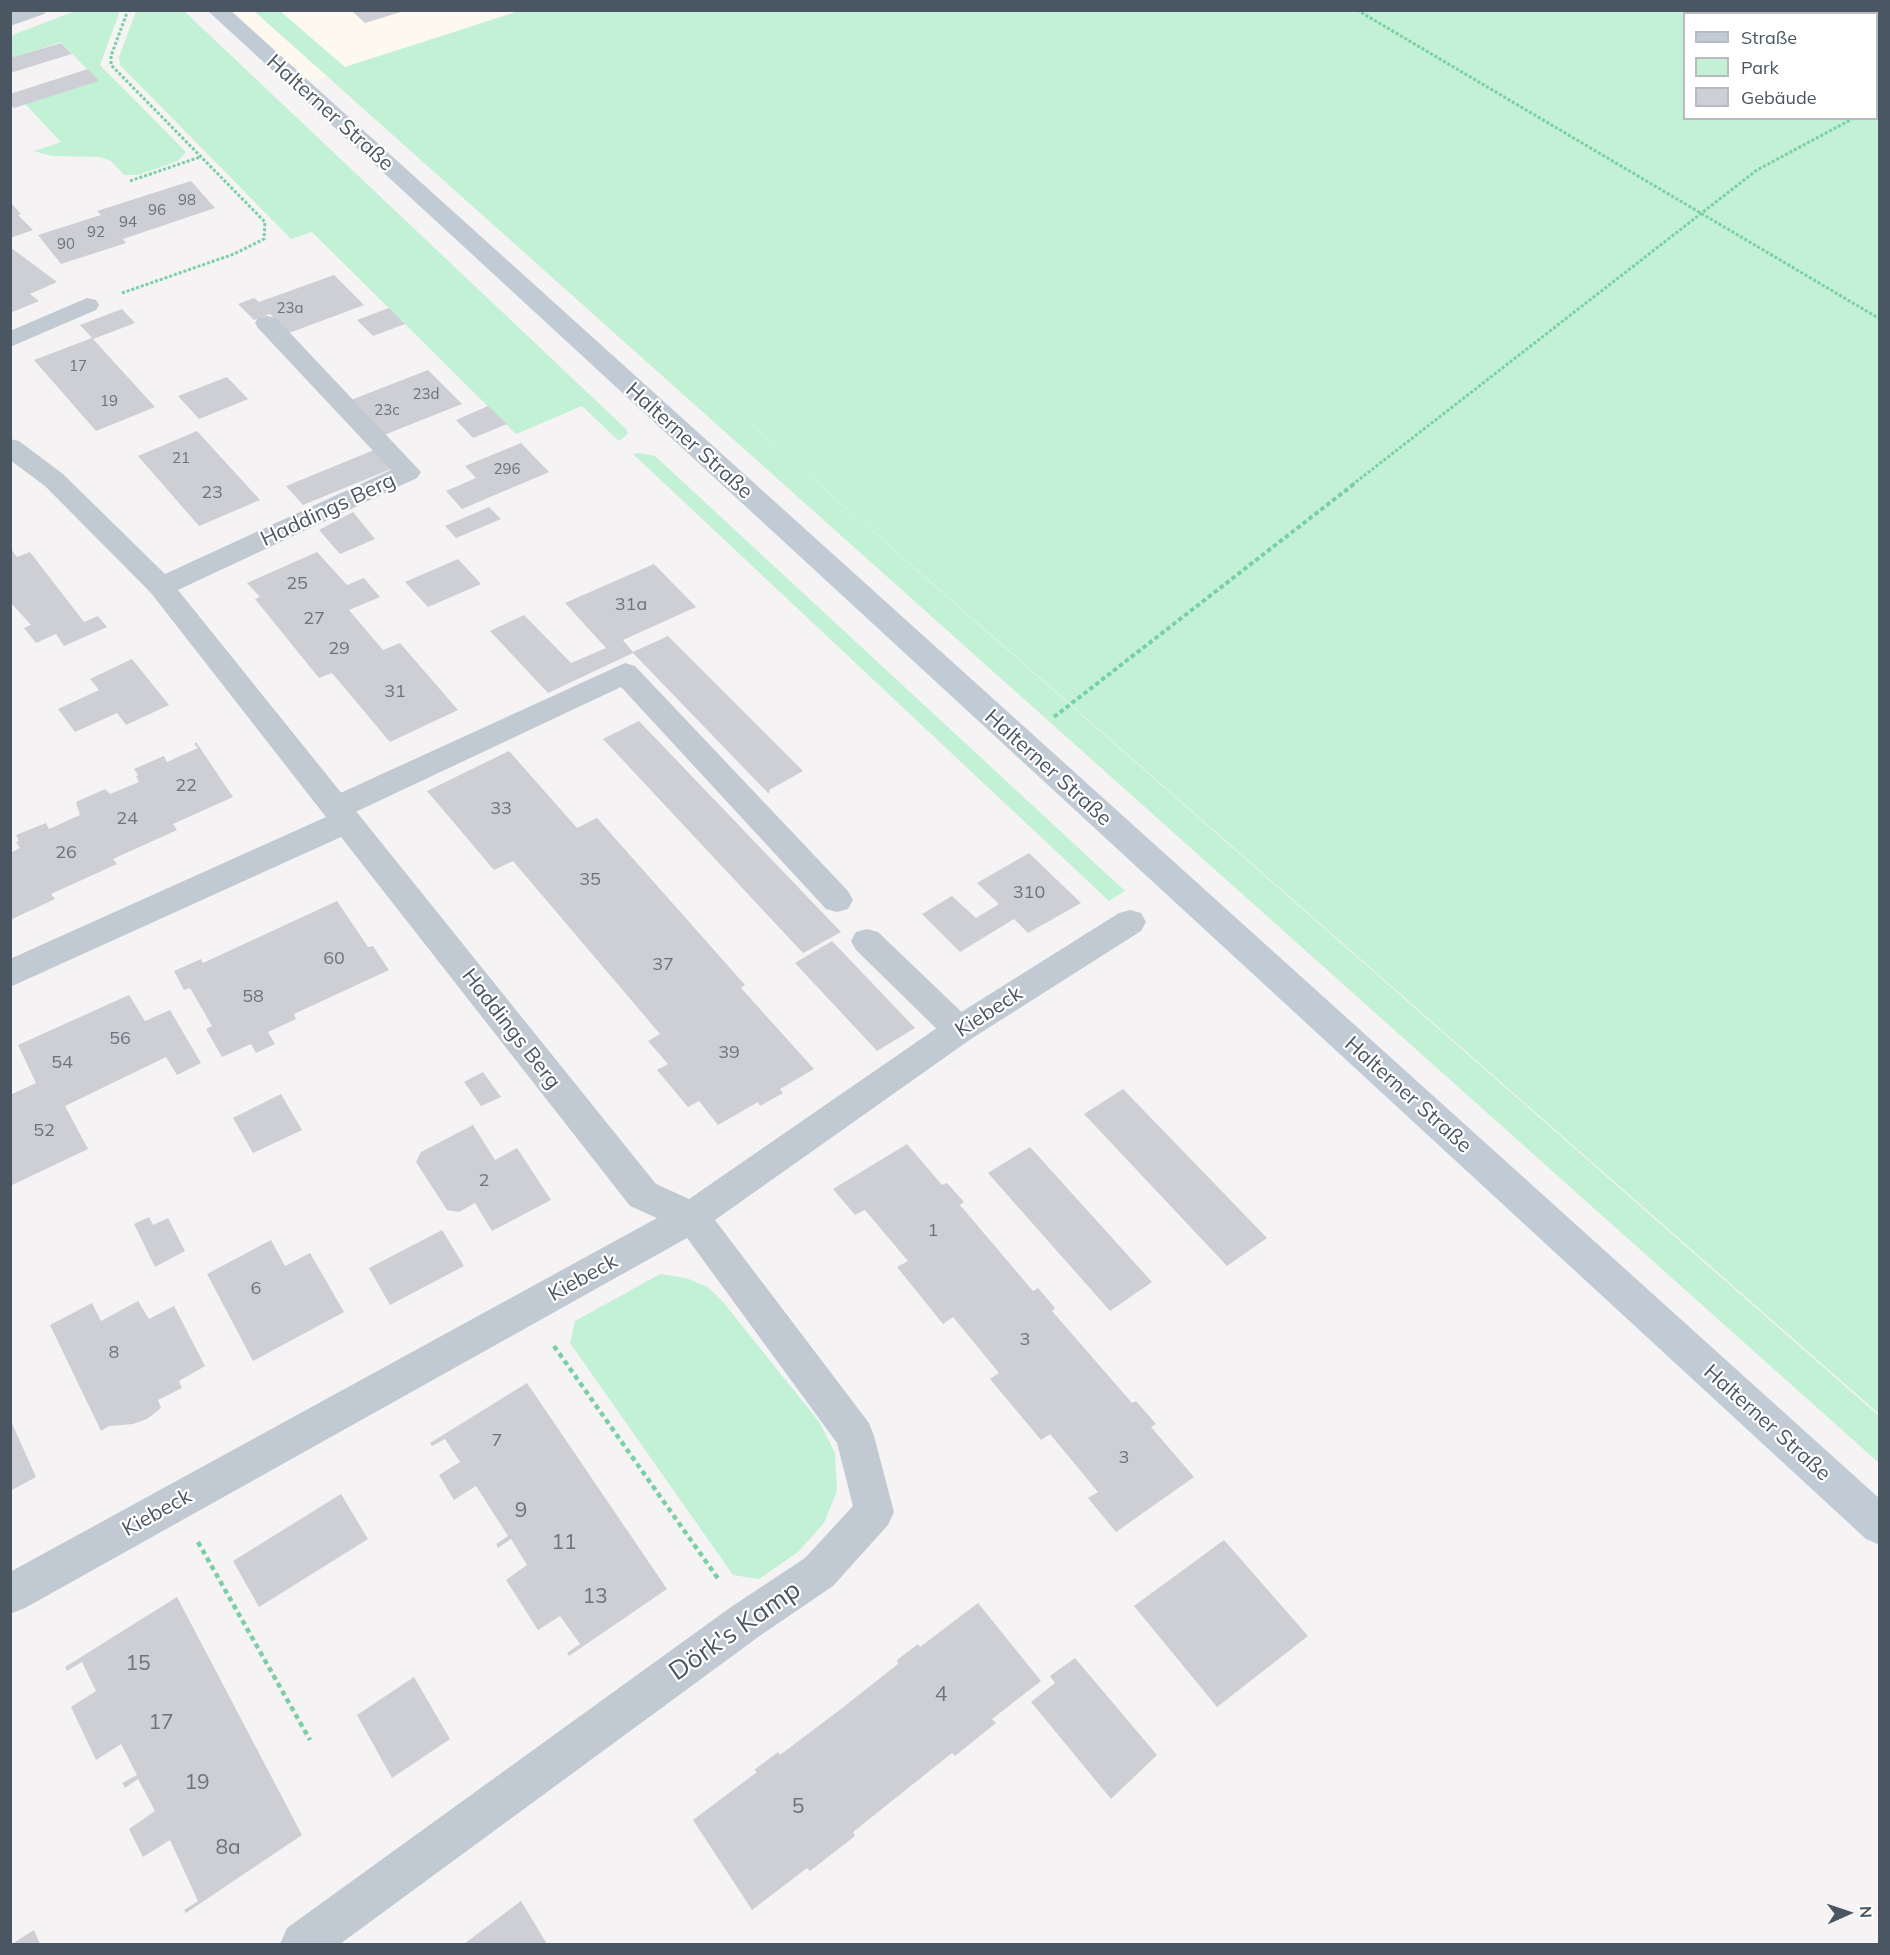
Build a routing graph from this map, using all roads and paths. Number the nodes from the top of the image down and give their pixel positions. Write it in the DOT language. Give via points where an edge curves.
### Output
graph roads {
  1 [pos="37,10"];
  2 [pos="128,10"];
  3 [pos="217,10"];
  4 [pos="1357,10"];
  5 [pos="10,21"];
  6 [pos="1850,120"];
  7 [pos="200,157"];
  8 [pos="130,181"];
  9 [pos="1702,214"];
  10 [pos="87,305"];
  11 [pos="1880,319"];
  12 [pos="267,323"];
  13 [pos="10,340"];
  14 [pos="10,447"];
  15 [pos="161,587"];
  16 [pos="1020,743"];
  17 [pos="341,814"];
  18 [pos="837,900"];
  19 [pos="1130,922"];
  20 [pos="867,941"];
  21 [pos="10,974"];
  22 [pos="959,1030"];
  23 [pos="692,1217"];
  24 [pos="527,1308"];
  25 [pos="176,1503"];
  26 [pos="1880,1526"];
  27 [pos="10,1594"];
  28 [pos="746,1621"];
  29 [pos="309,1740"];
  30 [pos="303,1944"];
  1 -- 5 [label="street"];
  2 -- 7 [label="path" via="111,65"];
  3 -- 16 [label="main road, Halterner Straße"];
  4 -- 9 [label="path"];
  6 -- 9 [label="path" via="1757,170"];
  7 -- 8 [label="path"];
  7 -- 10 [label="path" via="265,222 264,238 234,254"];
  9 -- 11 [label="path"];
  9 -- 16 [label="path"];
  10 -- 13 [label="street"];
  12 -- 15 [label="street, Haddings Berg" via="408,472"];
  14 -- 15 [label="street, Haddings Berg" via="54,480"];
  15 -- 17 [label="street, Haddings Berg"];
  16 -- 26 [label="main road, Halterner Straße"];
  17 -- 18 [label="street" via="625,673"];
  17 -- 21 [label="street"];
  17 -- 23 [label="street, Haddings Berg" via="643,1195"];
  19 -- 22 [label="street, Kiebeck"];
  20 -- 22 [label="street"];
  22 -- 23 [label="street, Kiebeck"];
  23 -- 24 [label="street, Kiebeck"];
  23 -- 28 [label="street, Dörk's Kamp" via="855,1436 874,1512 819,1572"];
  24 -- 25 [label="street, Kiebeck"];
  24 -- 28 [label="path"];
  25 -- 27 [label="street, Kiebeck"];
  25 -- 29 [label="path"];
  28 -- 30 [label="street, Dörk's Kamp"];
}
